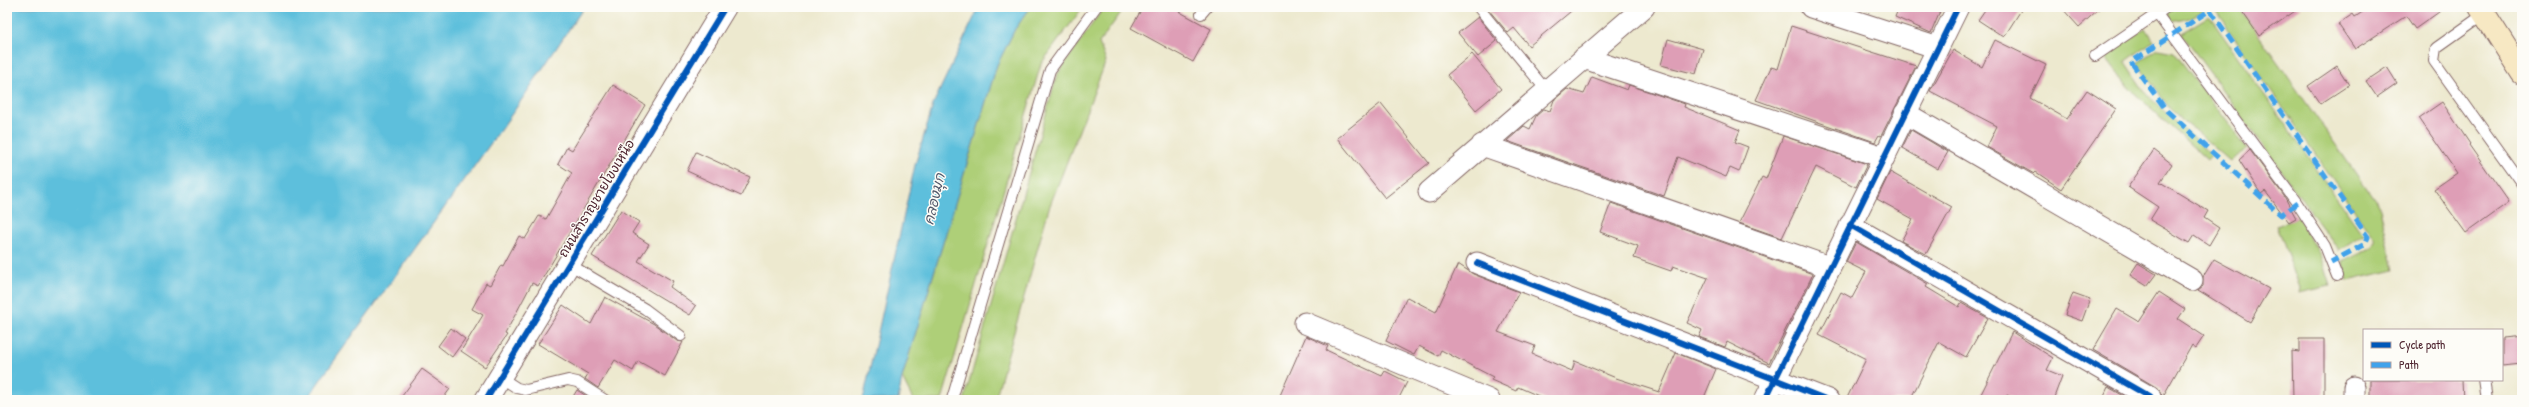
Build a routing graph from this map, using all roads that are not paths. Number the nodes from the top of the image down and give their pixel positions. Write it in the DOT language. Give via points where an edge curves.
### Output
graph roads {
  1 [pos="725,7"];
  2 [pos="1096,7"];
  3 [pos="1478,7"];
  4 [pos="1644,7"];
  5 [pos="1811,7"];
  6 [pos="1958,7"];
  7 [pos="2167,7"];
  8 [pos="2482,11"];
  9 [pos="2156,14"];
  10 [pos="1938,48"];
  11 [pos="2094,56"];
  12 [pos="1584,58"];
  13 [pos="2522,73"];
  14 [pos="1546,90"];
  15 [pos="1906,113"];
  16 [pos="1482,145"];
  17 [pos="1884,157"];
  18 [pos="2522,184"];
  19 [pos="1429,192"];
  20 [pos="1850,225"];
  21 [pos="1477,263"];
  22 [pos="569,264"];
  23 [pos="1829,267"];
  24 [pos="2336,276"];
  25 [pos="2192,280"];
  26 [pos="1305,323"];
  27 [pos="680,336"];
  28 [pos="500,377"];
  29 [pos="1775,379"];
  30 [pos="2484,381"];
  31 [pos="1467,396"];
  32 [pos="2150,397"];
  33 [pos="952,399"];
  34 [pos="486,400"];
  35 [pos="605,400"];
  36 [pos="1488,400"];
  37 [pos="1765,400"];
  38 [pos="1828,400"];
  39 [pos="2487,400"];
  1 -- 22 [label="street, ถนนสำราญชายโขงเหนือ"];
  2 -- 33 [label="lane" via="1050,70"];
  3 -- 14 [label="lane"];
  4 -- 12 [label="street"];
  5 -- 10 [label="street"];
  6 -- 10 [label="street"];
  7 -- 9 [label="lane"];
  8 -- 13 [label="main road"];
  8 -- 18 [label="lane" via="2436,48 2434,61"];
  9 -- 11 [label="lane"];
  9 -- 24 [label="lane" via="2297,203 2325,246"];
  10 -- 15 [label="street"];
  12 -- 14 [label="street"];
  12 -- 17 [label="street"];
  14 -- 16 [label="street"];
  15 -- 17 [label="street"];
  15 -- 25 [label="street"];
  16 -- 19 [label="street"];
  16 -- 23 [label="street"];
  17 -- 20 [label="street"];
  20 -- 23 [label="street"];
  20 -- 32 [label="street"];
  21 -- 29 [label="street"];
  22 -- 27 [label="lane" via="644,309"];
  22 -- 28 [label="street, ถนนสำราญชายโขงเหนือ"];
  23 -- 29 [label="street"];
  26 -- 31 [label="street"];
  28 -- 34 [label="street, ถนนสำราญชายโขงเหนือ"];
  28 -- 35 [label="lane" via="517,388 526,390 568,380 577,382"];
  29 -- 37 [label="street"];
  29 -- 38 [label="street"];
  30 -- 39 [label="lane"];
  31 -- 36 [label="street"];
}
